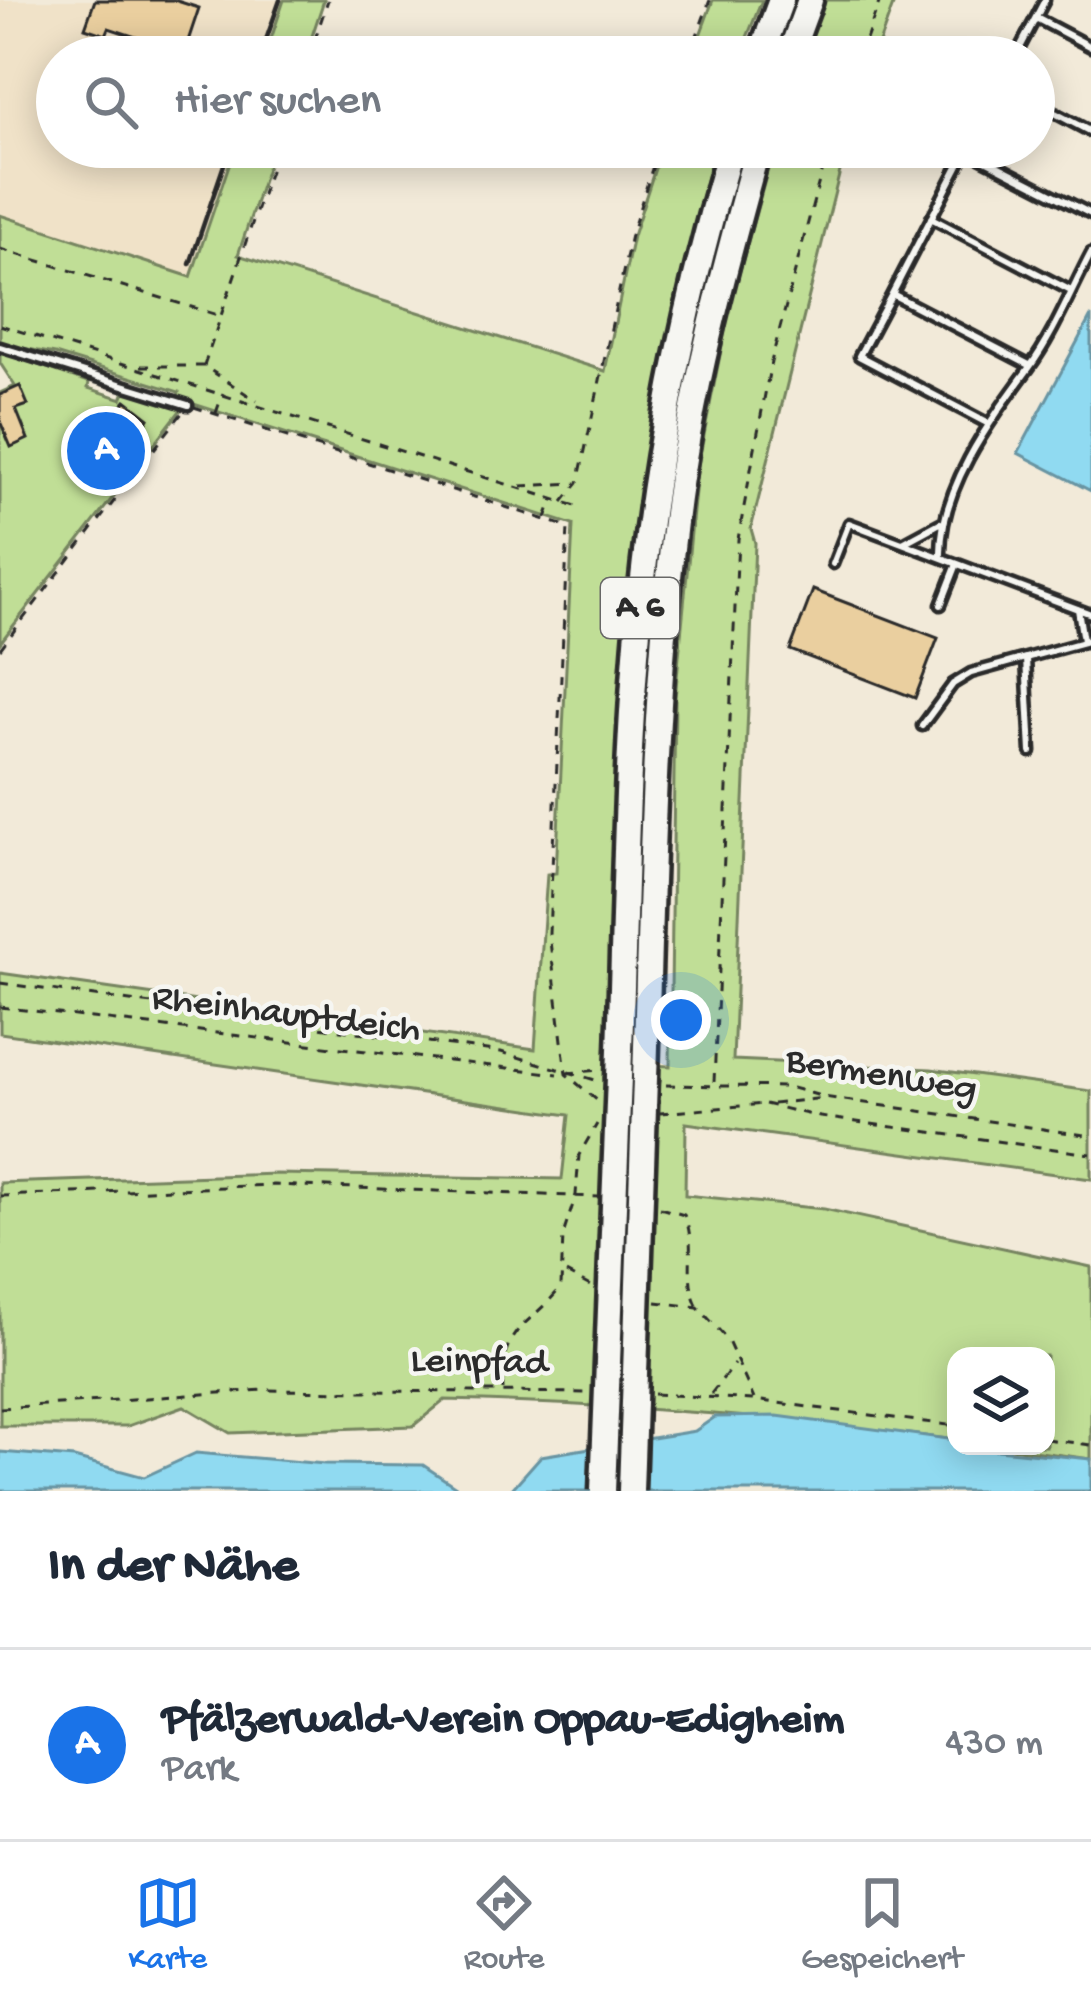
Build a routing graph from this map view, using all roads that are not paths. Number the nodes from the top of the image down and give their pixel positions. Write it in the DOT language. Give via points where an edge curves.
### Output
graph roads {
  1 [pos="781,0"];
  2 [pos="810,0"];
  3 [pos="1045,0"];
  4 [pos="1036,17"];
  5 [pos="768,36"];
  6 [pos="797,36"];
  7 [pos="1026,36"];
  8 [pos="1091,47"];
  9 [pos="1055,113"];
  10 [pos="1091,131"];
  11 [pos="725,168"];
  12 [pos="752,168"];
  13 [pos="957,168"];
  14 [pos="1003,168"];
  15 [pos="1091,214"];
  16 [pos="931,218"];
  17 [pos="1091,253"];
  18 [pos="1071,291"];
  19 [pos="892,293"];
  20 [pos="0,347"];
  21 [pos="1030,366"];
  22 [pos="188,405"];
  23 [pos="989,424"];
  24 [pos="940,523"];
  25 [pos="903,543"];
  26 [pos="941,557"];
  27 [pos="833,564"];
  28 [pos="957,564"];
  29 [pos="941,605"];
  30 [pos="1078,609"];
  31 [pos="1091,614"];
  32 [pos="1087,641"];
  33 [pos="1026,658"];
  34 [pos="922,726"];
  35 [pos="1031,752"];
  36 [pos="603,1491"];
  37 [pos="631,1491"];
  1 -- 5 [label="highway"];
  2 -- 6 [label="highway"];
  3 -- 4 [label="lane"];
  4 -- 7 [label="lane"];
  4 -- 8 [label="lane"];
  9 -- 10 [label="lane"];
  11 -- 36 [label="highway, A 6, bridge" via="682,328 651,512 609,1074"];
  12 -- 37 [label="highway, A 6, bridge" via="710,325 675,518 657,728 659,1080"];
  13 -- 16 [label="lane"];
  14 -- 15 [label="lane"];
  16 -- 18 [label="lane"];
  16 -- 19 [label="lane"];
  17 -- 18 [label="lane"];
  18 -- 21 [label="lane"];
  19 -- 21 [label="lane"];
  19 -- 23 [label="lane" via="859,356"];
  20 -- 22 [label="lane"];
  21 -- 23 [label="lane"];
  23 -- 24 [label="lane"];
  24 -- 25 [label="lane"];
  24 -- 26 [label="lane"];
  25 -- 26 [label="lane"];
  25 -- 27 [label="lane" via="849,523"];
  26 -- 28 [label="lane"];
  28 -- 29 [label="lane"];
  28 -- 30 [label="lane"];
  30 -- 31 [label="lane"];
  30 -- 32 [label="lane"];
  32 -- 33 [label="lane"];
  33 -- 34 [label="lane" via="953,684"];
  33 -- 35 [label="lane"];
}
